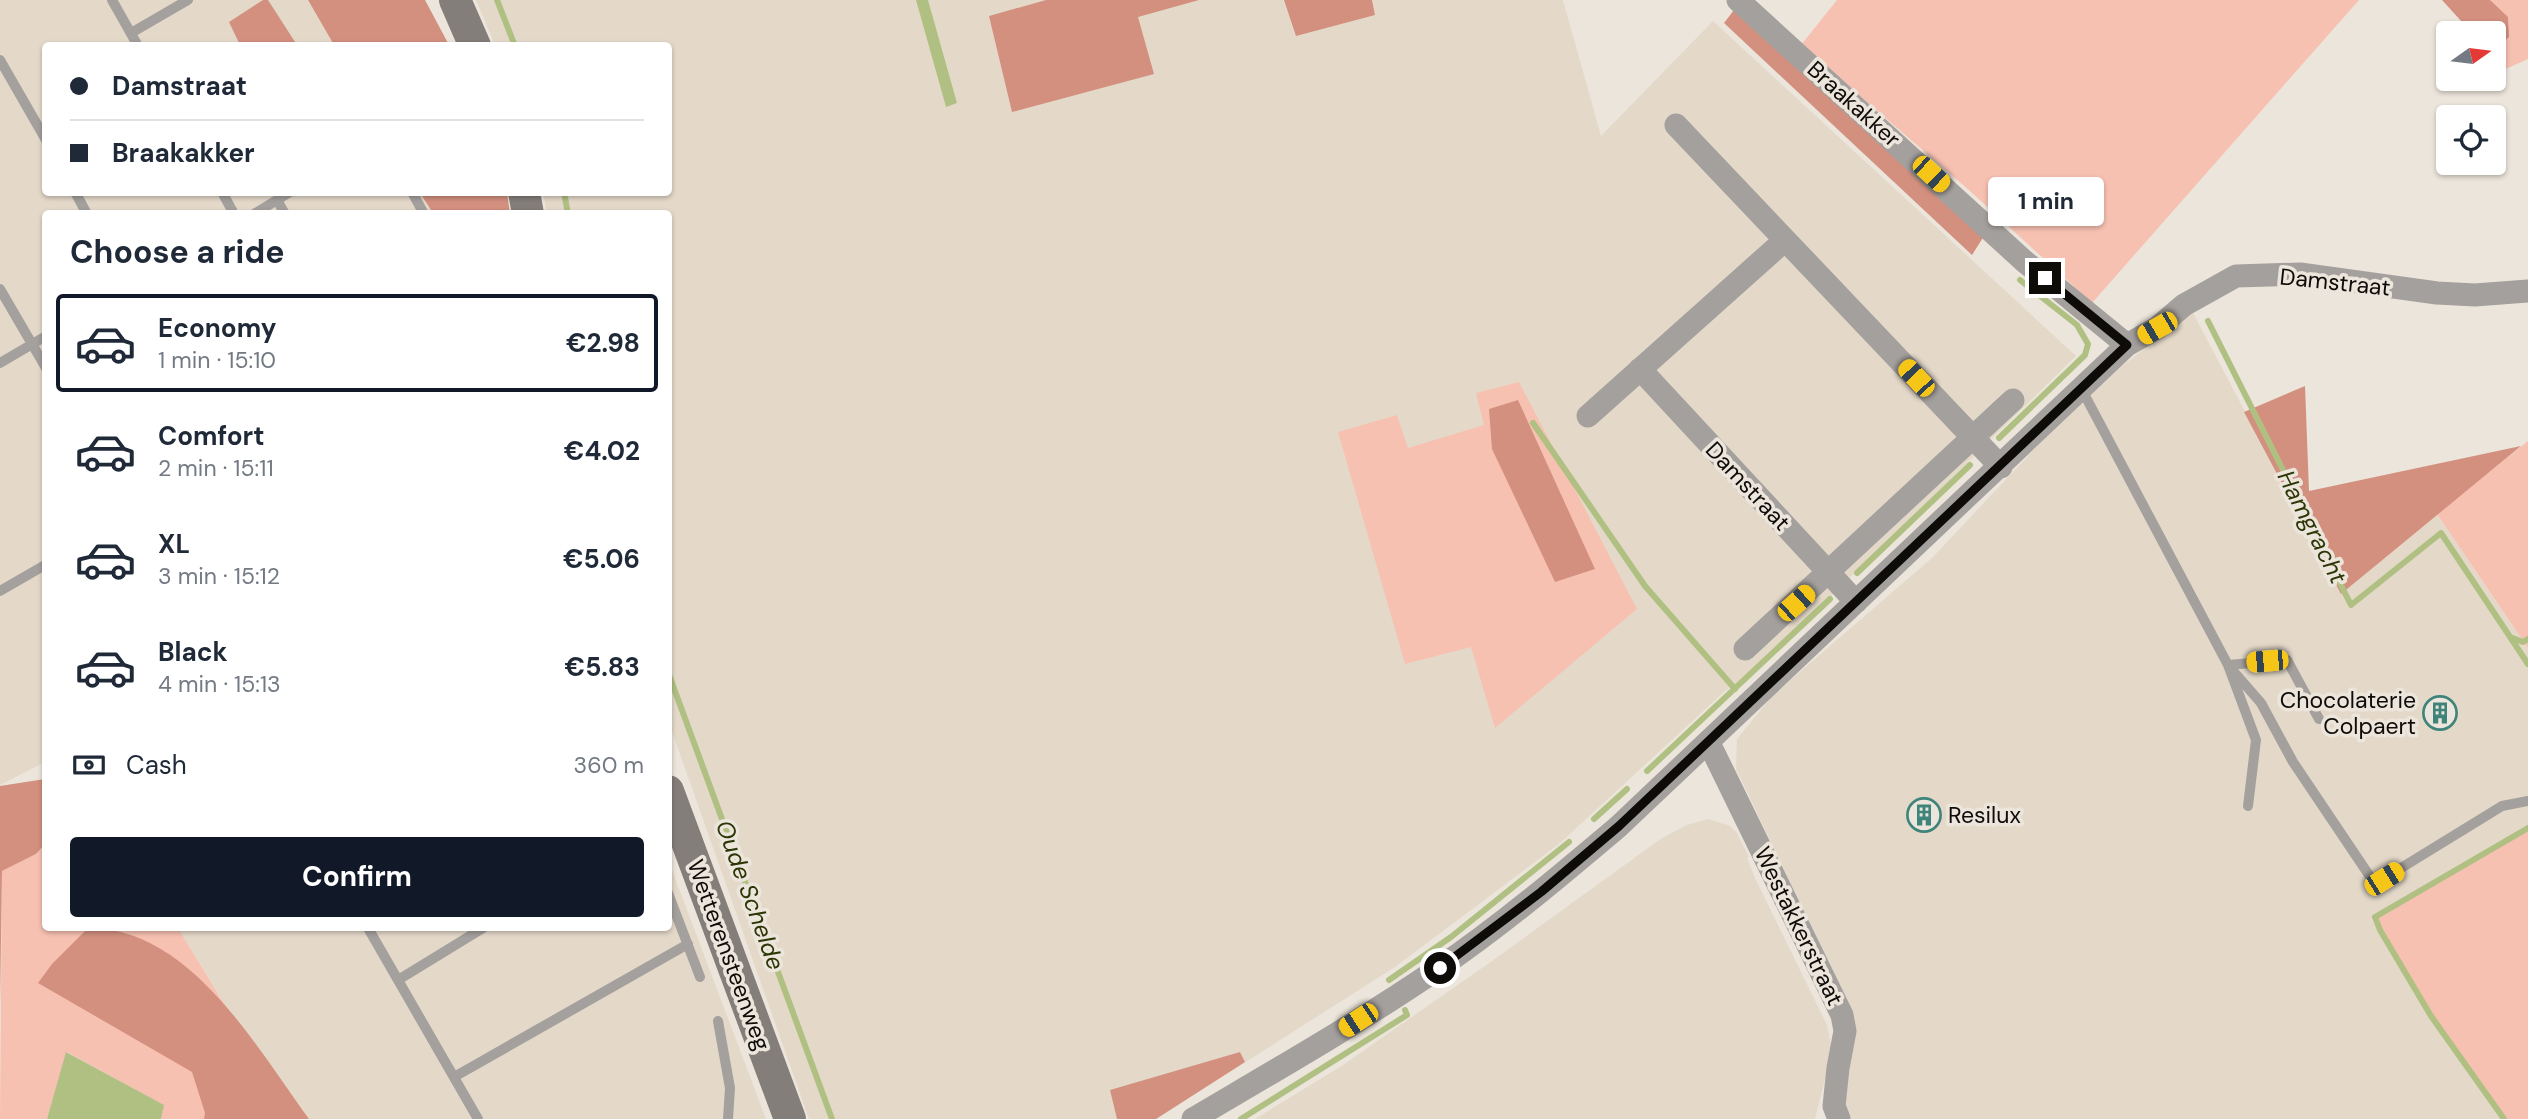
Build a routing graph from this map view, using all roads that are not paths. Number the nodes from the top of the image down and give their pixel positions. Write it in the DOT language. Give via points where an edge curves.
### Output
graph roads {
  1 [pos="112,0"];
  2 [pos="188,0"];
  3 [pos="456,0"];
  4 [pos="1738,0"];
  5 [pos="131,33"];
  6 [pos="136,42"];
  7 [pos="473,42"];
  8 [pos="0,60"];
  9 [pos="1676,125"];
  10 [pos="42,133"];
  11 [pos="284,196"];
  12 [pos="277,200"];
  13 [pos="261,210"];
  14 [pos="283,210"];
  15 [pos="1785,240"];
  16 [pos="0,289"];
  17 [pos="2528,291"];
  18 [pos="42,338"];
  19 [pos="32,344"];
  20 [pos="2127,345"];
  21 [pos="42,361"];
  22 [pos="0,363"];
  23 [pos="1640,369"];
  24 [pos="2082,390"];
  25 [pos="2013,400"];
  26 [pos="1588,416"];
  27 [pos="1972,437"];
  28 [pos="2001,467"];
  29 [pos="42,567"];
  30 [pos="1829,573"];
  31 [pos="0,591"];
  32 [pos="1856,602"];
  33 [pos="1745,649"];
  34 [pos="2228,665"];
  35 [pos="2319,719"];
  36 [pos="1709,743"];
  37 [pos="2528,801"];
  38 [pos="672,802"];
  39 [pos="2248,807"];
  40 [pos="672,903"];
  41 [pos="370,931"];
  42 [pos="478,931"];
  43 [pos="688,944"];
  44 [pos="700,977"];
  45 [pos="398,980"];
  46 [pos="718,1021"];
  47 [pos="454,1077"];
  48 [pos="478,1119"];
  49 [pos="728,1119"];
  50 [pos="790,1119"];
  51 [pos="1193,1119"];
  52 [pos="1839,1119"];
  1 -- 5 [label="lane"];
  2 -- 5 [label="lane"];
  3 -- 7 [label="street"];
  4 -- 20 [label="street, Braakakker" via="2024,261"];
  5 -- 6 [label="lane"];
  8 -- 10 [label="lane"];
  9 -- 15 [label="street"];
  11 -- 12 [label="lane"];
  12 -- 13 [label="lane"];
  12 -- 14 [label="lane"];
  15 -- 23 [label="street"];
  15 -- 27 [label="street"];
  16 -- 19 [label="lane"];
  17 -- 20 [label="street, Damstraat" via="2462,294 2300,274 2236,276"];
  18 -- 19 [label="lane"];
  19 -- 21 [label="lane"];
  19 -- 22 [label="lane"];
  20 -- 24 [label="street, Damstraat"];
  23 -- 26 [label="street"];
  23 -- 30 [label="street, Damstraat"];
  24 -- 28 [label="street, Damstraat"];
  24 -- 34 [label="lane"];
  25 -- 27 [label="street"];
  27 -- 28 [label="street"];
  27 -- 30 [label="street"];
  28 -- 32 [label="street, Damstraat"];
  29 -- 31 [label="lane"];
  30 -- 32 [label="street, Damstraat"];
  30 -- 33 [label="street"];
  32 -- 36 [label="street, Damstraat"];
  34 -- 35 [label="lane" via="2287,660"];
  34 -- 37 [label="lane" via="2261,703 2293,762 2375,884 2502,806"];
  34 -- 39 [label="lane" via="2256,740"];
  36 -- 51 [label="street, Damstraat" via="1610,835 1440,968"];
  36 -- 52 [label="street, Westakkerstraat" via="1842,1015 1845,1031 1835,1105"];
  38 -- 50 [label="street, Wetterensteenweg"];
  40 -- 43 [label="lane"];
  41 -- 45 [label="lane"];
  42 -- 45 [label="lane"];
  43 -- 44 [label="lane"];
  43 -- 47 [label="lane"];
  45 -- 47 [label="lane"];
  46 -- 49 [label="lane" via="730,1088"];
  47 -- 48 [label="lane"];
}
